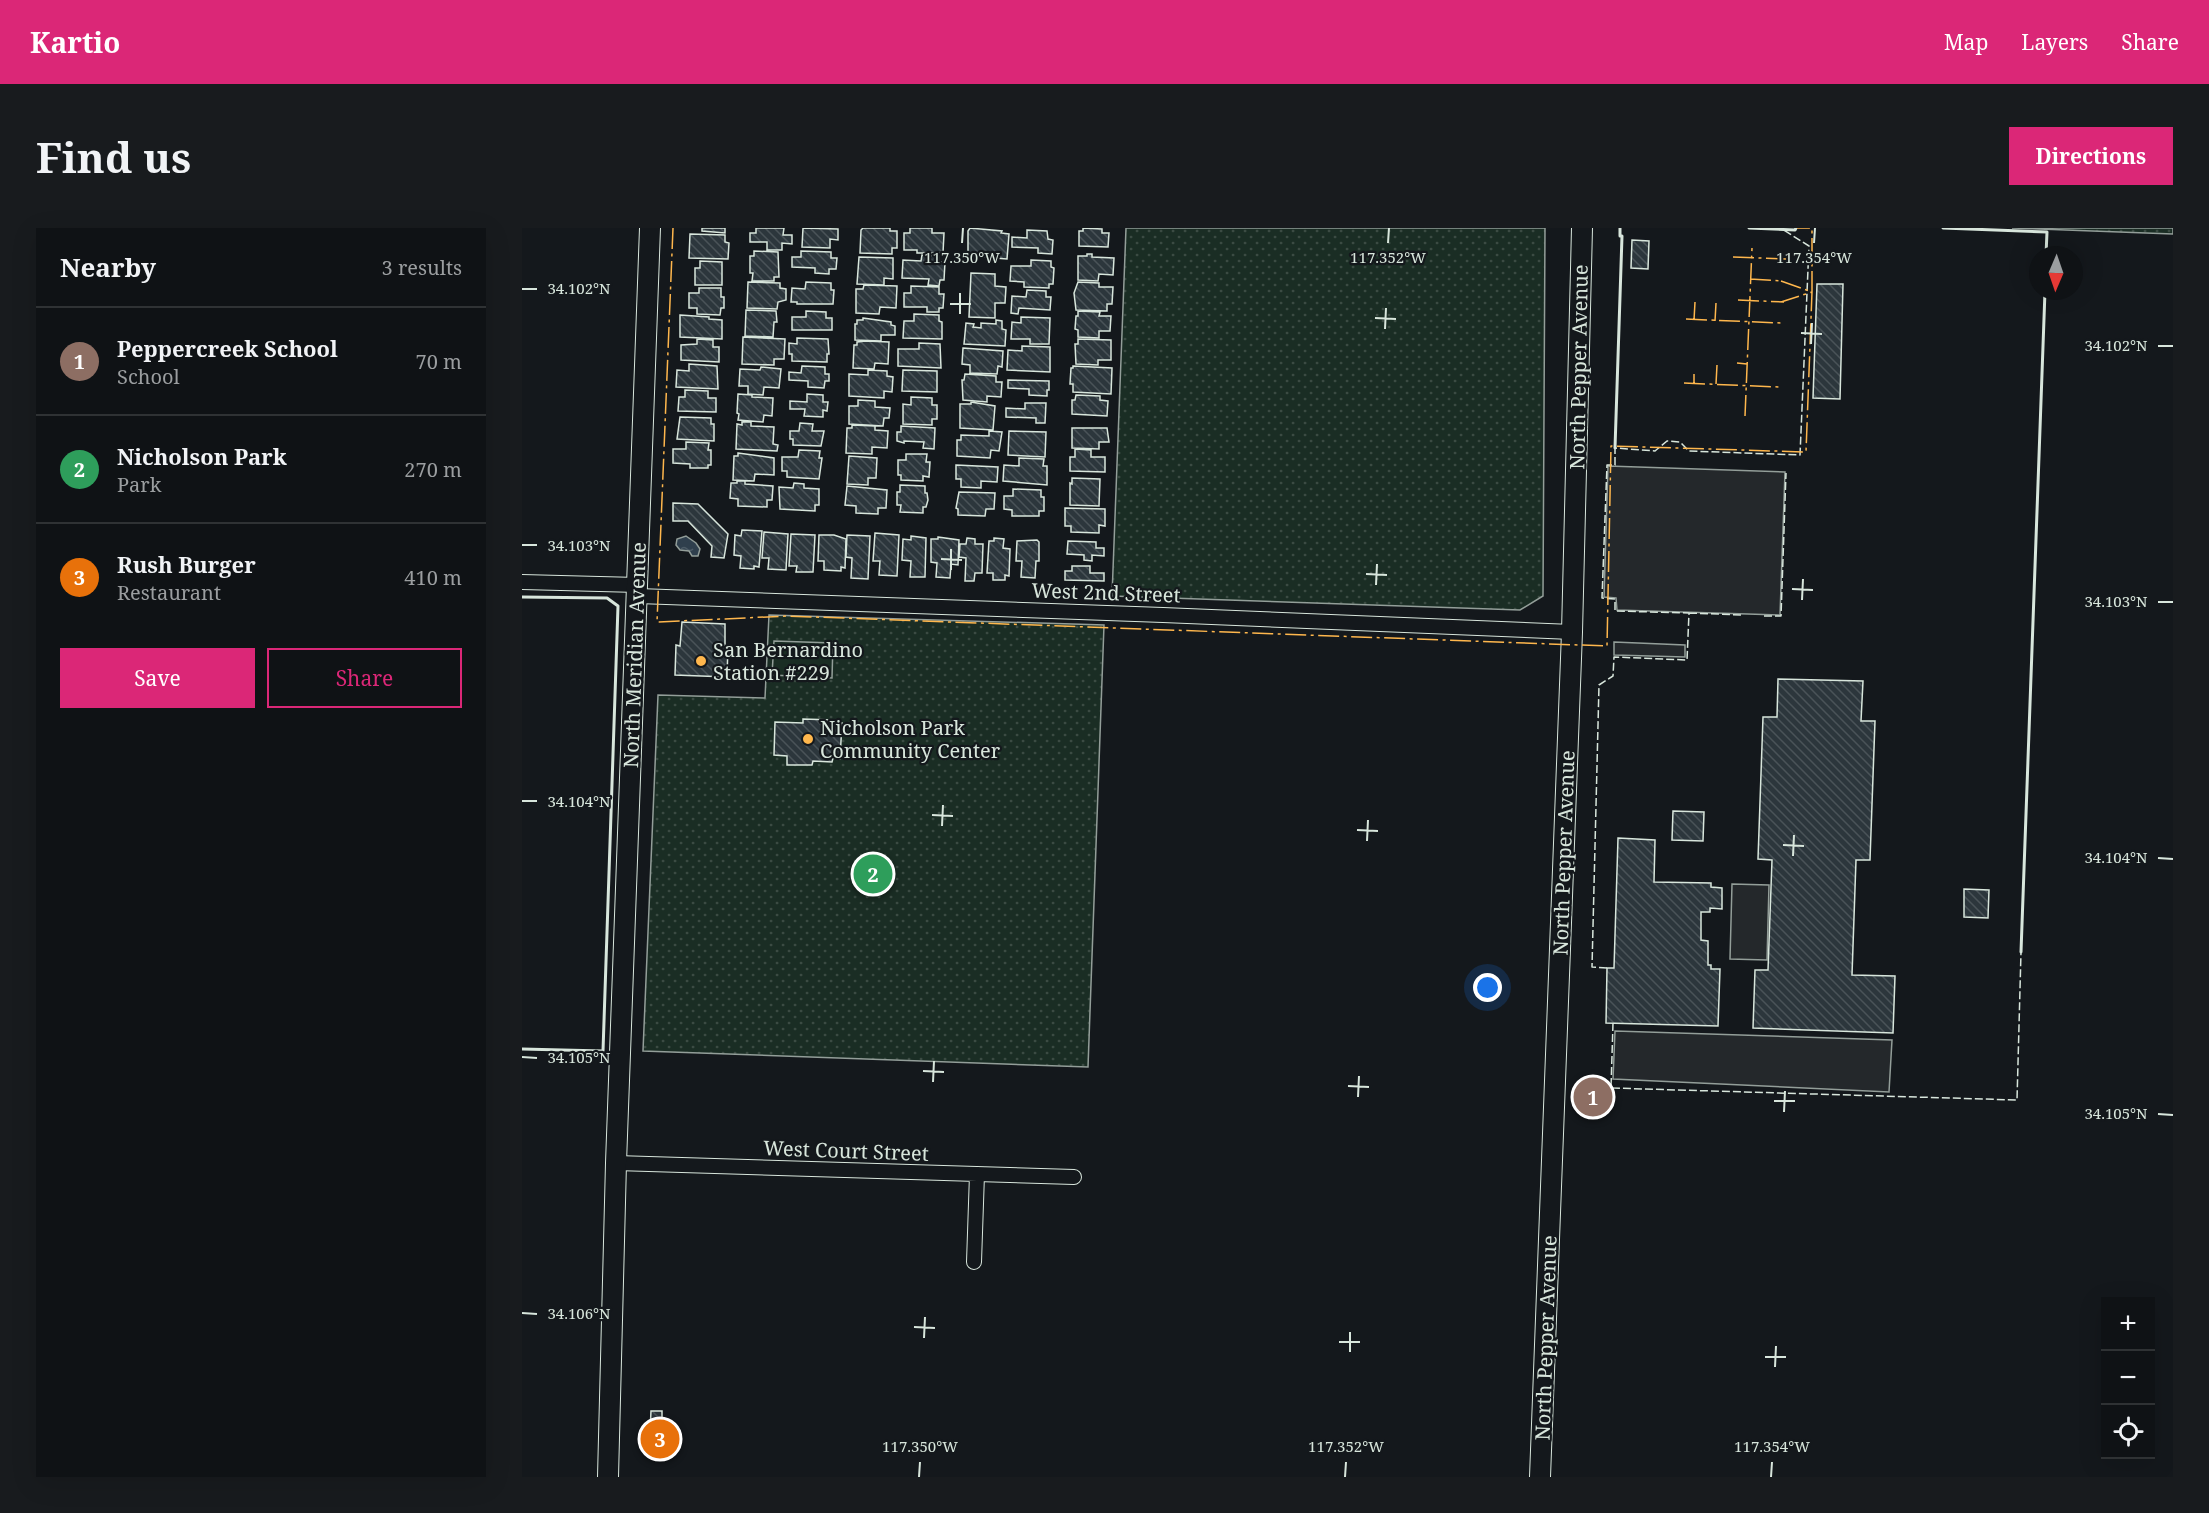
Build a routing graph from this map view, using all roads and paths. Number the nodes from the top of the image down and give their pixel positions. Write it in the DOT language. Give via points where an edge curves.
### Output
graph roads {
  1 [pos="650,228"];
  2 [pos="1582,228"];
  3 [pos="522,582"];
  4 [pos="638,590"];
  5 [pos="1572,632"];
  6 [pos="616,1163"];
  7 [pos="977,1174"];
  8 [pos="1074,1177"];
  9 [pos="974,1262"];
  10 [pos="608,1477"];
  11 [pos="1540,1477"];
  1 -- 4 [label="main road, North Meridian Avenue"];
  2 -- 5 [label="main road, North Pepper Avenue"];
  3 -- 4 [label="street, West 2nd Street"];
  4 -- 5 [label="street, West 2nd Street"];
  4 -- 6 [label="main road, North Meridian Avenue"];
  5 -- 11 [label="main road, North Pepper Avenue"];
  6 -- 7 [label="street, West Court Street"];
  6 -- 10 [label="main road, North Meridian Avenue"];
  7 -- 8 [label="street, West Court Street"];
  7 -- 9 [label="street"];
}
